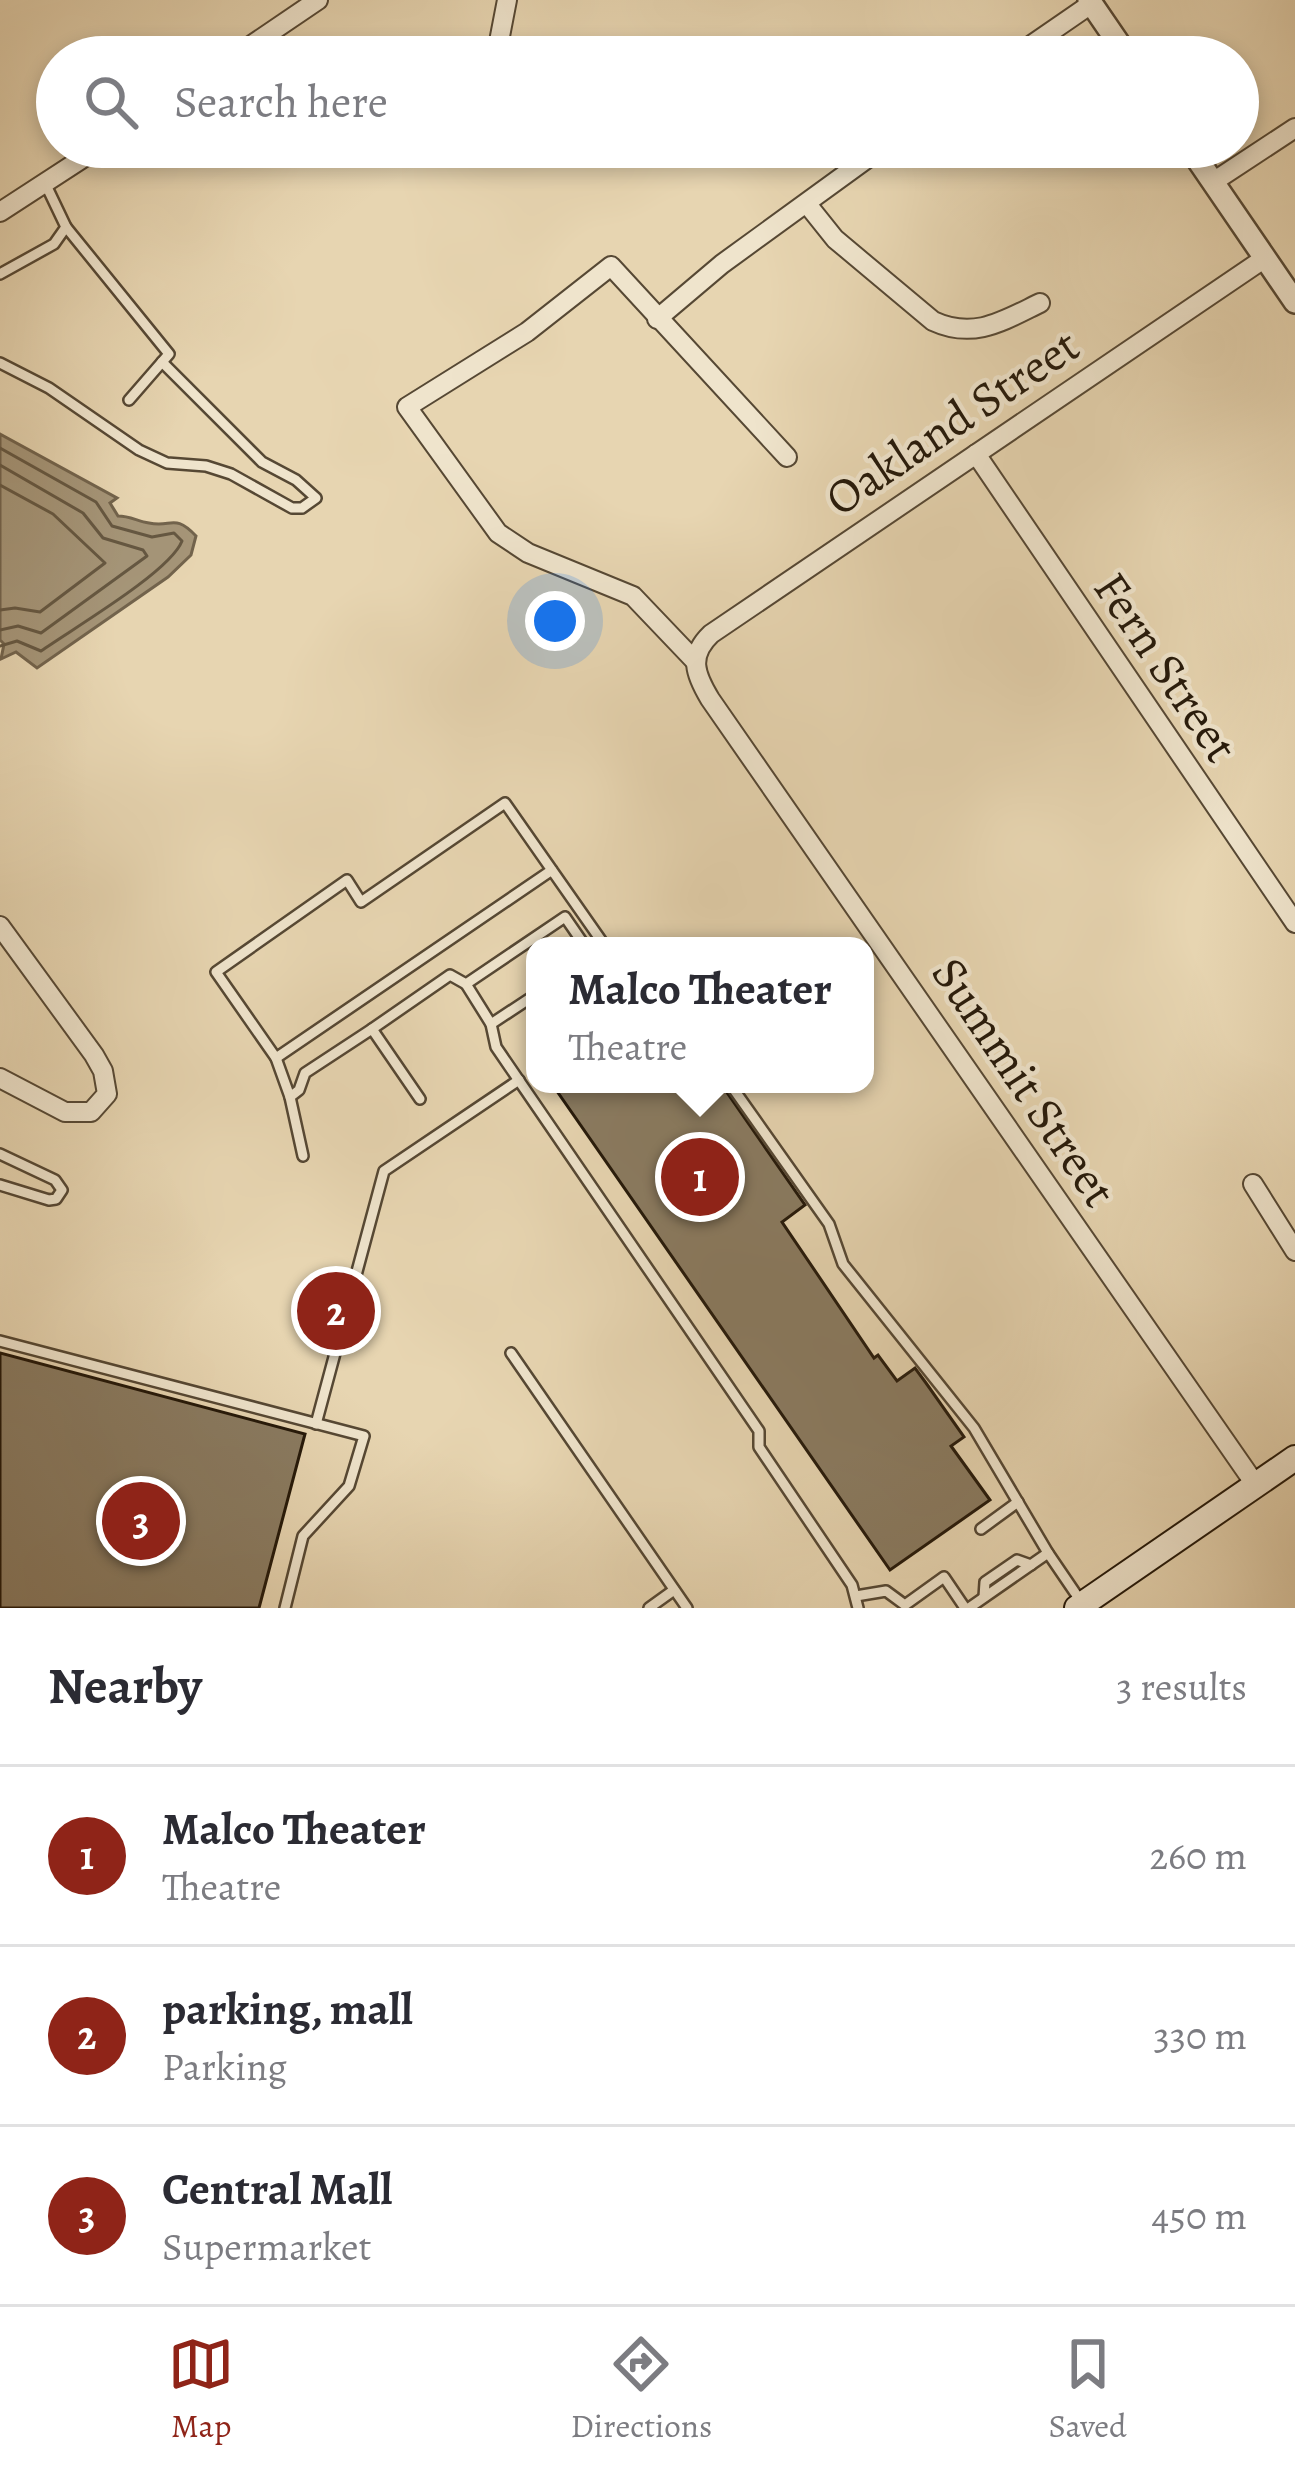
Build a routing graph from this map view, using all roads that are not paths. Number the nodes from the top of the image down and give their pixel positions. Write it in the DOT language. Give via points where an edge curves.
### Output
graph roads {
  1 [pos="319,0"];
  2 [pos="507,0"];
  3 [pos="1090,2"];
  4 [pos="265,36"];
  5 [pos="500,36"];
  6 [pos="1043,36"];
  7 [pos="1113,36"];
  8 [pos="1295,128"];
  9 [pos="1259,152"];
  10 [pos="68,168"];
  11 [pos="855,168"];
  12 [pos="1203,168"];
  13 [pos="1234,168"];
  14 [pos="1213,182"];
  15 [pos="45,183"];
  16 [pos="807,204"];
  17 [pos="0,212"];
  18 [pos="66,227"];
  19 [pos="1264,258"];
  20 [pos="0,274"];
  21 [pos="1295,302"];
  22 [pos="1040,303"];
  23 [pos="656,319"];
  24 [pos="162,362"];
  25 [pos="0,363"];
  26 [pos="129,400"];
  27 [pos="976,454"];
  28 [pos="787,457"];
  29 [pos="694,661"];
  30 [pos="552,870"];
  31 [pos="1295,922"];
  32 [pos="0,926"];
  33 [pos="536,937"];
  34 [pos="580,937"];
  35 [pos="599,937"];
  36 [pos="526,944"];
  37 [pos="466,984"];
  38 [pos="526,1001"];
  39 [pos="491,1024"];
  40 [pos="372,1029"];
  41 [pos="276,1058"];
  42 [pos="0,1078"];
  43 [pos="519,1080"];
  44 [pos="526,1090"];
  45 [pos="528,1093"];
  46 [pos="736,1093"];
  47 [pos="290,1097"];
  48 [pos="420,1099"];
  49 [pos="0,1154"];
  50 [pos="303,1156"];
  51 [pos="1252,1184"];
  52 [pos="0,1185"];
  53 [pos="1295,1251"];
  54 [pos="0,1341"];
  55 [pos="511,1353"];
  56 [pos="316,1424"];
  57 [pos="1295,1458"];
  58 [pos="1255,1484"];
  59 [pos="1018,1502"];
  60 [pos="981,1529"];
  61 [pos="1048,1553"];
  62 [pos="674,1590"];
  63 [pos="857,1602"];
  64 [pos="1080,1606"];
  65 [pos="285,1608"];
  66 [pos="650,1608"];
  67 [pos="687,1608"];
  68 [pos="967,1608"];
  1 -- 4 [label="street"];
  2 -- 5 [label="street"];
  3 -- 6 [label="street"];
  3 -- 7 [label="street"];
  8 -- 9 [label="street"];
  10 -- 15 [label="street"];
  11 -- 16 [label="street"];
  12 -- 14 [label="street"];
  13 -- 14 [label="street"];
  14 -- 19 [label="street"];
  15 -- 17 [label="street"];
  15 -- 18 [label="lane"];
  16 -- 22 [label="street" via="835,239 947,328 979,330"];
  16 -- 23 [label="street"];
  18 -- 20 [label="lane" via="54,244"];
  18 -- 24 [label="lane" via="169,353"];
  19 -- 21 [label="street"];
  19 -- 27 [label="street, Oakland Street"];
  23 -- 28 [label="street"];
  23 -- 29 [label="street, Summit Street" via="610,266 512,342 406,407 498,533 528,554 633,596"];
  24 -- 25 [label="lane" via="262,462 310,490 311,504 292,508 231,474 167,464"];
  24 -- 26 [label="lane"];
  27 -- 29 [label="street, Oakland Street" via="711,634"];
  27 -- 31 [label="street, Fern Street"];
  29 -- 58 [label="street, Summit Street" via="710,699"];
  30 -- 35 [label="lane"];
  30 -- 41 [label="lane"];
  30 -- 41 [label="lane" via="506,803 362,902 347,880 216,972"];
  32 -- 42 [label="street" via="94,1055 105,1099 91,1112 73,1113"];
  33 -- 34 [label="lane" via="566,917"];
  36 -- 37 [label="lane"];
  37 -- 39 [label="lane"];
  37 -- 40 [label="lane" via="450,975"];
  38 -- 39 [label="lane"];
  39 -- 43 [label="lane"];
  40 -- 47 [label="lane" via="305,1073"];
  40 -- 48 [label="lane"];
  41 -- 47 [label="lane"];
  43 -- 44 [label="lane"];
  43 -- 56 [label="lane" via="384,1172"];
  45 -- 63 [label="lane" via="759,1431 759,1447"];
  46 -- 59 [label="lane" via="829,1224 843,1264 974,1428"];
  47 -- 50 [label="lane"];
  49 -- 52 [label="lane" via="62,1190 50,1200"];
  51 -- 53 [label="street"];
  54 -- 56 [label="lane"];
  55 -- 62 [label="lane"];
  56 -- 65 [label="lane" via="364,1436 349,1486 303,1536"];
  57 -- 58 [label="main road"];
  58 -- 64 [label="main road"];
  59 -- 60 [label="lane"];
  59 -- 61 [label="lane"];
  61 -- 64 [label="lane"];
  61 -- 68 [label="lane"];
  62 -- 66 [label="lane"];
  62 -- 67 [label="lane"];
  63 -- 68 [label="lane" via="886,1592 904,1605 944,1577"];
}
